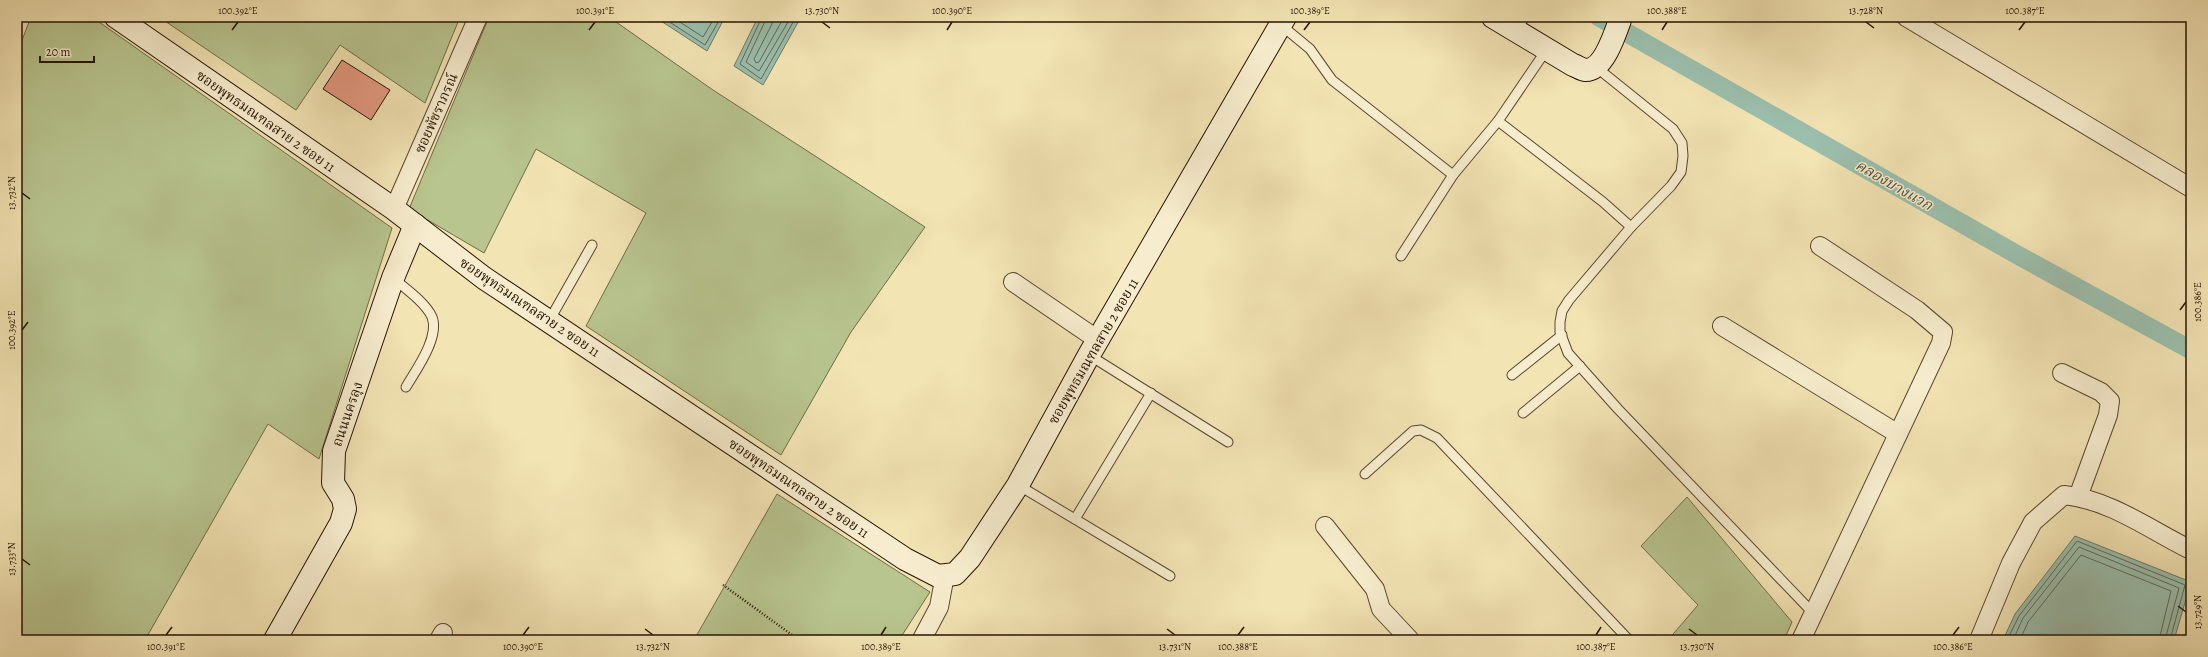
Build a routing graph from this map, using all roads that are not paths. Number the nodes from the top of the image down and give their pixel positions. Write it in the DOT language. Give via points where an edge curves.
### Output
graph roads {
  1 [pos="116,17"];
  2 [pos="478,17"];
  3 [pos="1493,17"];
  4 [pos="1621,17"];
  5 [pos="1906,17"];
  6 [pos="1283,21"];
  7 [pos="1520,23"];
  8 [pos="1548,49"];
  9 [pos="1596,67"];
  10 [pos="1498,121"];
  11 [pos="1453,175"];
  12 [pos="2191,188"];
  13 [pos="394,210"];
  14 [pos="415,225"];
  15 [pos="1631,227"];
  16 [pos="592,245"];
  17 [pos="1820,246"];
  18 [pos="1401,256"];
  19 [pos="393,278"];
  20 [pos="1013,282"];
  21 [pos="549,321"];
  22 [pos="1722,326"];
  23 [pos="1562,335"];
  24 [pos="1094,348"];
  25 [pos="1580,366"];
  26 [pos="2062,373"];
  27 [pos="1512,375"];
  28 [pos="406,387"];
  29 [pos="1151,393"];
  30 [pos="1523,413"];
  31 [pos="1898,434"];
  32 [pos="1228,442"];
  33 [pos="1365,474"];
  34 [pos="1018,485"];
  35 [pos="2078,496"];
  36 [pos="1075,519"];
  37 [pos="1325,526"];
  38 [pos="2191,550"];
  39 [pos="945,575"];
  40 [pos="1170,576"];
  41 [pos="1814,614"];
  42 [pos="275,640"];
  43 [pos="924,640"];
  44 [pos="1410,640"];
  45 [pos="1629,640"];
  46 [pos="1802,640"];
  47 [pos="1980,640"];
  1 -- 13 [label="street, ซอยพุทธมณฑลสาย 2 ซอย 11"];
  2 -- 13 [label="street, ซอยพัชราภรณ์"];
  3 -- 7 [label="street"];
  4 -- 9 [label="street" via="1612,42"];
  5 -- 12 [label="street"];
  6 -- 11 [label="lane" via="1310,49 1332,80"];
  6 -- 24 [label="street, ซอยพุทธมณฑลสาย 2 ซอย 11"];
  7 -- 8 [label="street"];
  8 -- 9 [label="street" via="1585,70"];
  8 -- 10 [label="lane"];
  9 -- 15 [label="lane" via="1673,129 1682,143 1684,156 1681,172 1671,186"];
  10 -- 11 [label="lane"];
  10 -- 15 [label="lane" via="1603,202"];
  11 -- 18 [label="lane"];
  13 -- 14 [label="street, ซอยพุทธมณฑลสาย 2 ซอย 11"];
  14 -- 19 [label="street, ถนนนครลุง"];
  14 -- 21 [label="street, ซอยพุทธมณฑลสาย 2 ซอย 11" via="484,278"];
  15 -- 23 [label="lane" via="1569,300 1562,311"];
  16 -- 21 [label="lane"];
  17 -- 31 [label="street" via="1917,310 1943,332 1941,343"];
  19 -- 28 [label="lane" via="415,295 432,317 433,339"];
  19 -- 42 [label="street, ถนนนครลุง" via="334,451 332,483 343,499 345,509 341,523"];
  20 -- 24 [label="street"];
  21 -- 39 [label="street, ซอยพุทธมณฑลสาย 2 ซอย 11" via="905,559 938,576"];
  22 -- 31 [label="street"];
  23 -- 25 [label="lane" via="1568,353"];
  23 -- 27 [label="lane"];
  24 -- 29 [label="lane"];
  24 -- 34 [label="street, ซอยพุทธมณฑลสาย 2 ซอย 11"];
  25 -- 30 [label="lane"];
  25 -- 41 [label="lane"];
  26 -- 35 [label="street" via="2101,392 2110,401 2108,415"];
  29 -- 32 [label="lane"];
  29 -- 36 [label="lane"];
  31 -- 41 [label="street"];
  33 -- 45 [label="lane" via="1413,431 1421,430 1437,438"];
  34 -- 36 [label="lane"];
  34 -- 39 [label="street, ซอยพุทธมณฑลสาย 2 ซอย 11" via="970,558 955,574"];
  35 -- 38 [label="street" via="2127,514"];
  35 -- 47 [label="street" via="2064,495 2033,522 2011,563"];
  36 -- 40 [label="lane"];
  37 -- 44 [label="street" via="1375,589 1381,608"];
  39 -- 43 [label="street" via="939,607 922,639"];
  41 -- 46 [label="street"];
}
